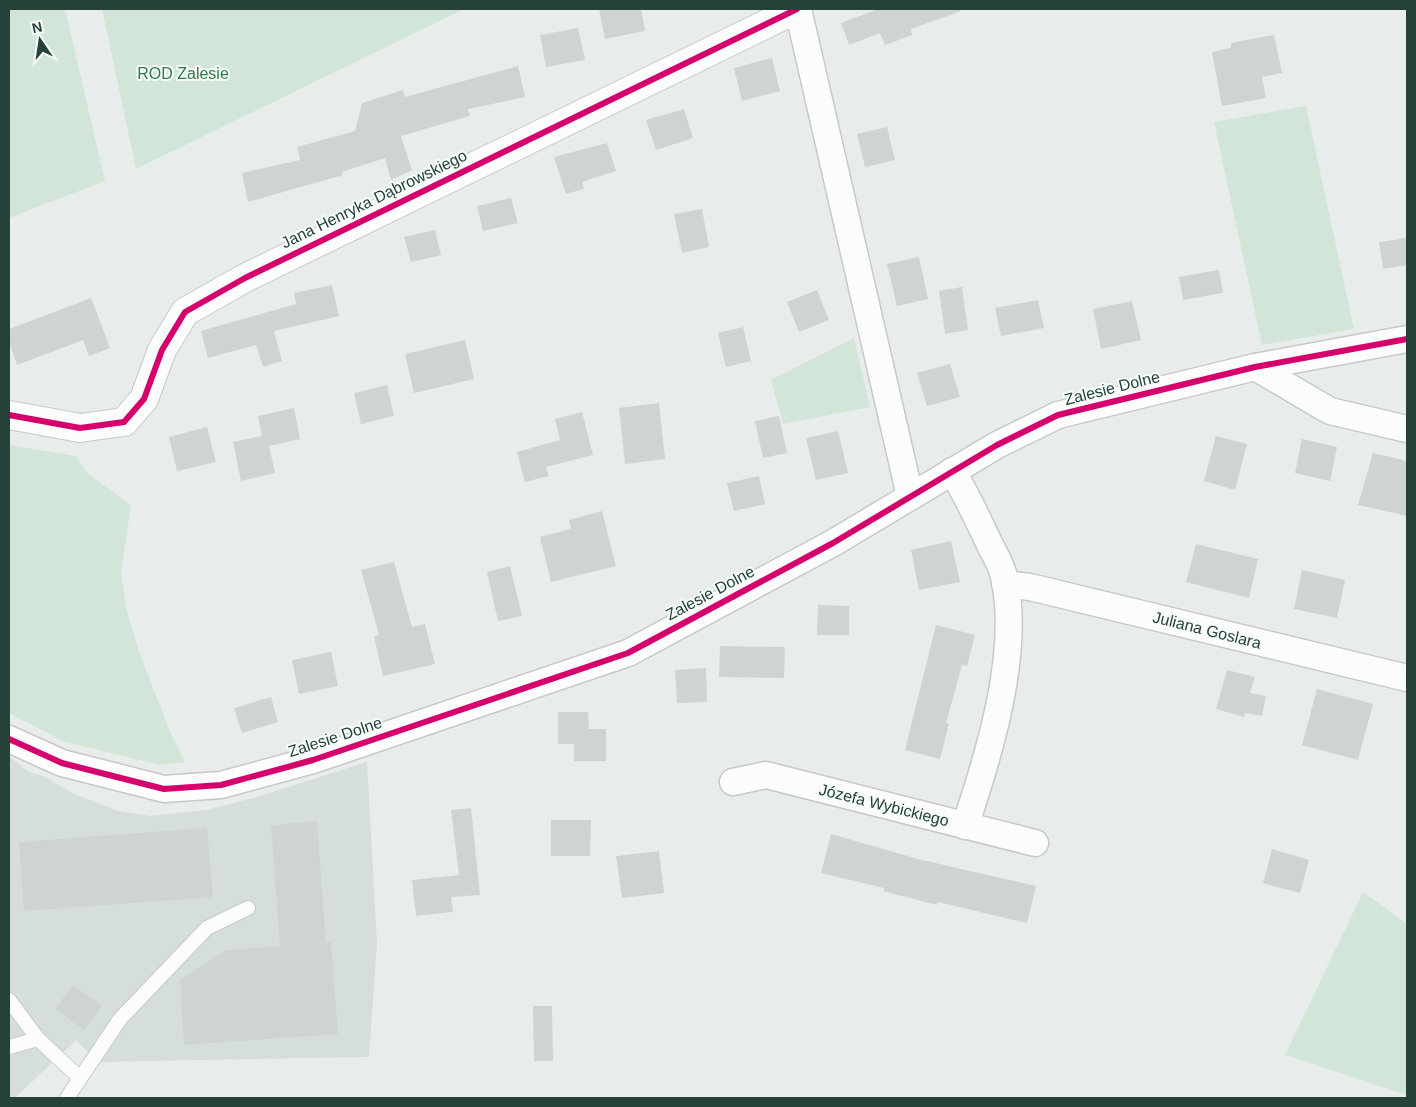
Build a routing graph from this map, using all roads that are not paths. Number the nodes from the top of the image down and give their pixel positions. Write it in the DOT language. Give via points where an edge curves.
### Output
graph roads {
  1 [pos="797,9"];
  2 [pos="1407,339"];
  3 [pos="1255,367"];
  4 [pos="9,414"];
  5 [pos="1407,429"];
  6 [pos="952,471"];
  7 [pos="910,496"];
  8 [pos="1005,584"];
  9 [pos="1407,678"];
  10 [pos="9,739"];
  11 [pos="733,782"];
  12 [pos="965,826"];
  13 [pos="1035,843"];
  14 [pos="248,908"];
  15 [pos="9,1000"];
  16 [pos="38,1039"];
  17 [pos="9,1047"];
  18 [pos="80,1078"];
  19 [pos="66,1098"];
  1 -- 4 [label="street, Jana Henryka Dąbrowskiego" via="245,278 185,312 162,350 144,399 124,422 80,428"];
  1 -- 7 [label="street"];
  2 -- 3 [label="street, Zalesie Dolne"];
  3 -- 5 [label="street" via="1330,411"];
  3 -- 6 [label="street, Zalesie Dolne" via="1058,415"];
  6 -- 7 [label="street, Zalesie Dolne"];
  6 -- 8 [label="street" via="969,499 1004,575"];
  7 -- 10 [label="street, Zalesie Dolne" via="833,544 628,653 313,760 221,785 164,789 62,763"];
  8 -- 9 [label="street, Juliana Goslara" via="1030,587"];
  8 -- 12 [label="street" via="1010,613 1003,687"];
  11 -- 12 [label="street, Józefa Wybickiego" via="766,775"];
  12 -- 13 [label="street, Józefa Wybickiego"];
  14 -- 18 [label="lane" via="207,928 120,1019"];
  15 -- 16 [label="lane"];
  16 -- 17 [label="lane"];
  16 -- 18 [label="lane"];
  18 -- 19 [label="lane"];
}
